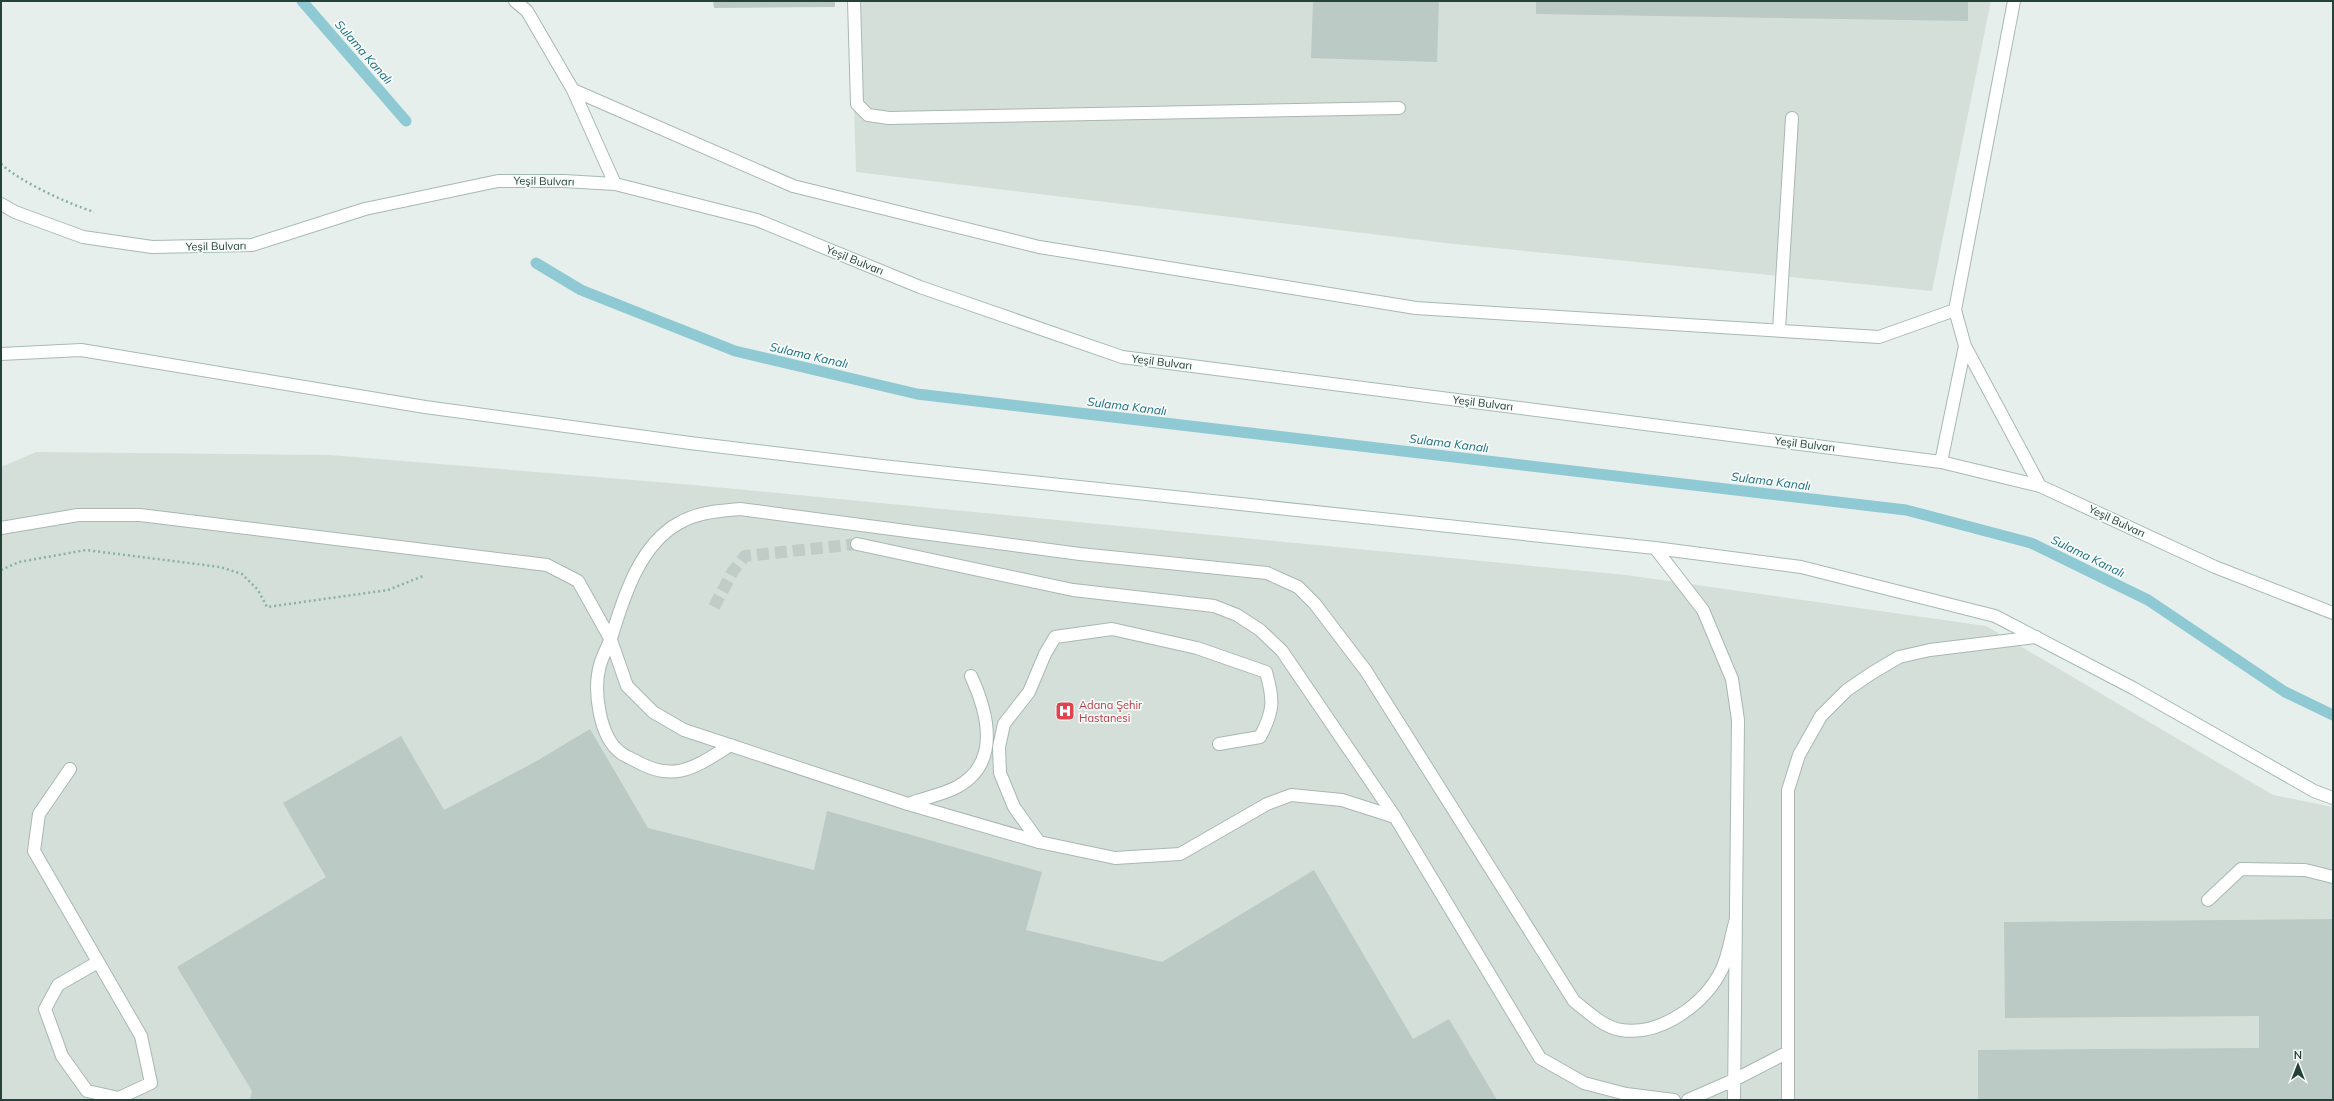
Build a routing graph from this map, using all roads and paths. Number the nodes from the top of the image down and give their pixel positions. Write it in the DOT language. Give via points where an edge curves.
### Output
graph roads {
  1 [pos="515,1"];
  2 [pos="854,1"];
  3 [pos="2014,1"];
  4 [pos="572,90"];
  5 [pos="1399,108"];
  6 [pos="1792,118"];
  7 [pos="1,164"];
  8 [pos="615,184"];
  9 [pos="1,204"];
  10 [pos="99,213"];
  11 [pos="1955,310"];
  12 [pos="1779,330"];
  13 [pos="1965,346"];
  14 [pos="1,354"];
  15 [pos="1941,462"];
  16 [pos="2040,486"];
  17 [pos="1,528"];
  18 [pos="858,544"];
  19 [pos="1656,548"];
  20 [pos="1,570"];
  21 [pos="388,590"];
  22 [pos="2333,613"];
  23 [pos="2036,637"];
  24 [pos="611,640"];
  25 [pos="971,676"];
  26 [pos="1219,744"];
  27 [pos="731,745"];
  28 [pos="70,769"];
  29 [pos="2333,798"];
  30 [pos="908,804"];
  31 [pos="1395,817"];
  32 [pos="1039,842"];
  33 [pos="2333,877"];
  34 [pos="2208,900"];
  35 [pos="1736,919"];
  36 [pos="98,962"];
  37 [pos="1788,1052"];
  38 [pos="1734,1080"];
  39 [pos="1674,1100"];
  40 [pos="1688,1100"];
  41 [pos="1734,1100"];
  42 [pos="1788,1100"];
  1 -- 4 [label="street" via="527,11"];
  2 -- 5 [label="street" via="857,104 868,115 897,118"];
  3 -- 11 [label="street"];
  4 -- 8 [label="street"];
  4 -- 12 [label="street" via="793,186 1039,247 1416,308"];
  6 -- 12 [label="street"];
  7 -- 10 [label="path" via="11,173 79,207"];
  8 -- 9 [label="street, Yeşil Bulvarı" via="498,181 365,209 252,245 152,247 83,238 15,212"];
  8 -- 15 [label="street, Yeşil Bulvarı" via="757,220 920,287 1122,357"];
  11 -- 12 [label="street" via="1878,337"];
  11 -- 13 [label="street"];
  13 -- 15 [label="street"];
  13 -- 16 [label="street"];
  14 -- 19 [label="street" via="80,350 425,407 690,443 882,466"];
  15 -- 16 [label="street, Yeşil Bulvarı"];
  16 -- 22 [label="street, Yeşil Bulvarı" via="2216,566"];
  17 -- 24 [label="street" via="78,514 140,514 547,565 578,581"];
  18 -- 31 [label="street" via="1074,590 1214,606 1238,615 1260,630 1282,651"];
  19 -- 23 [label="street" via="1801,567 1995,616"];
  19 -- 35 [label="street" via="1703,610 1732,679 1738,720"];
  20 -- 21 [label="path" via="19,562 86,550 220,566 242,574 258,590 267,607"];
  23 -- 29 [label="street" via="2133,688 2314,791"];
  23 -- 37 [label="street" via="1930,650 1899,657 1847,690 1821,716 1799,755 1788,790"];
  24 -- 27 [label="street" via="627,686 653,712 684,730"];
  24 -- 27 [label="street" via="600,666 597,697 604,730 620,752 650,769 668,772 692,769"];
  24 -- 35 [label="street" via="630,584 641,561 678,523 699,513 740,509 1080,554 1268,573 1298,587 1315,604 1366,671 1574,1001 1597,1020 1620,1030 1650,1029 1681,1014 1708,991 1722,968"];
  25 -- 30 [label="street" via="988,726 986,750 976,772 957,787"];
  26 -- 32 [label="street" via="1260,737 1270,718 1273,697 1266,672 1197,648 1112,629 1055,637 1029,692 1004,724 999,746 1000,773 1014,807"];
  27 -- 30 [label="street"];
  28 -- 36 [label="street" via="39,814 34,851"];
  30 -- 32 [label="street"];
  31 -- 32 [label="street" via="1342,800 1291,795 1267,804 1180,854 1115,858"];
  31 -- 39 [label="street" via="1540,1058 1584,1083 1626,1094"];
  33 -- 34 [label="street" via="2305,870 2241,869"];
  35 -- 38 [label="street"];
  36 -- 36 [label="street" via="141,1036 151,1083 119,1098 87,1091 62,1056 45,1009 58,985"];
  37 -- 38 [label="street"];
  37 -- 42 [label="street"];
  38 -- 40 [label="street"];
  38 -- 41 [label="street"];
}
